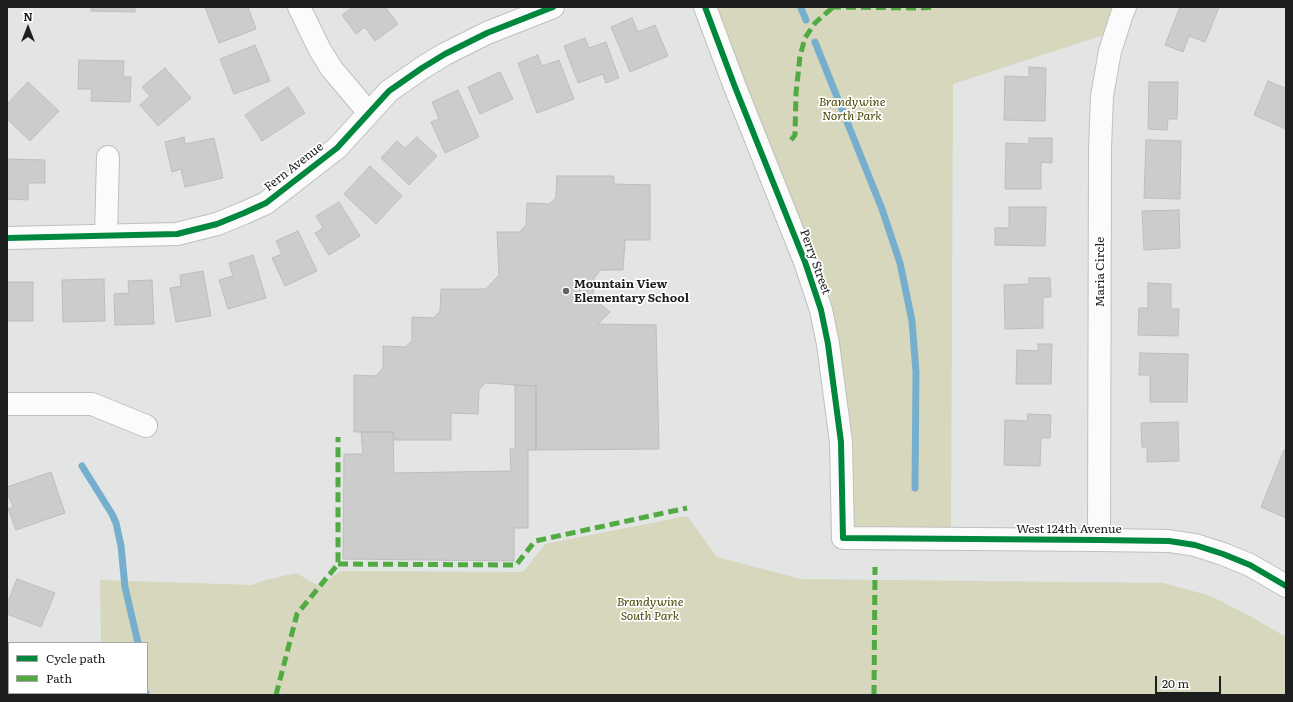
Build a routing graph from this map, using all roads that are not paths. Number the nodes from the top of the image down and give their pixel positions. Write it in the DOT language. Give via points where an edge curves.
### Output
graph roads {
  1 [pos="299,7"];
  2 [pos="705,7"];
  3 [pos="1125,7"];
  4 [pos="549,8"];
  5 [pos="369,113"];
  6 [pos="108,157"];
  7 [pos="106,235"];
  8 [pos="7,238"];
  9 [pos="7,404"];
  10 [pos="146,426"];
  11 [pos="843,538"];
  12 [pos="1099,540"];
  13 [pos="1286,586"];
  1 -- 5 [label="street" via="332,68"];
  2 -- 11 [label="street, Perry Street" via="805,262 821,310 841,442"];
  3 -- 12 [label="street, Maria Circle" via="1110,51 1102,96"];
  4 -- 5 [label="street, Fern Avenue" via="487,33 445,54 389,91"];
  5 -- 7 [label="street, Fern Avenue" via="336,148 266,203 249,211 217,224 177,234"];
  6 -- 7 [label="street"];
  7 -- 8 [label="street, Fern Avenue"];
  9 -- 10 [label="street" via="92,404"];
  11 -- 12 [label="street, West 124th Avenue"];
  12 -- 13 [label="street, West 124th Avenue" via="1169,541 1195,545 1250,565"];
}
